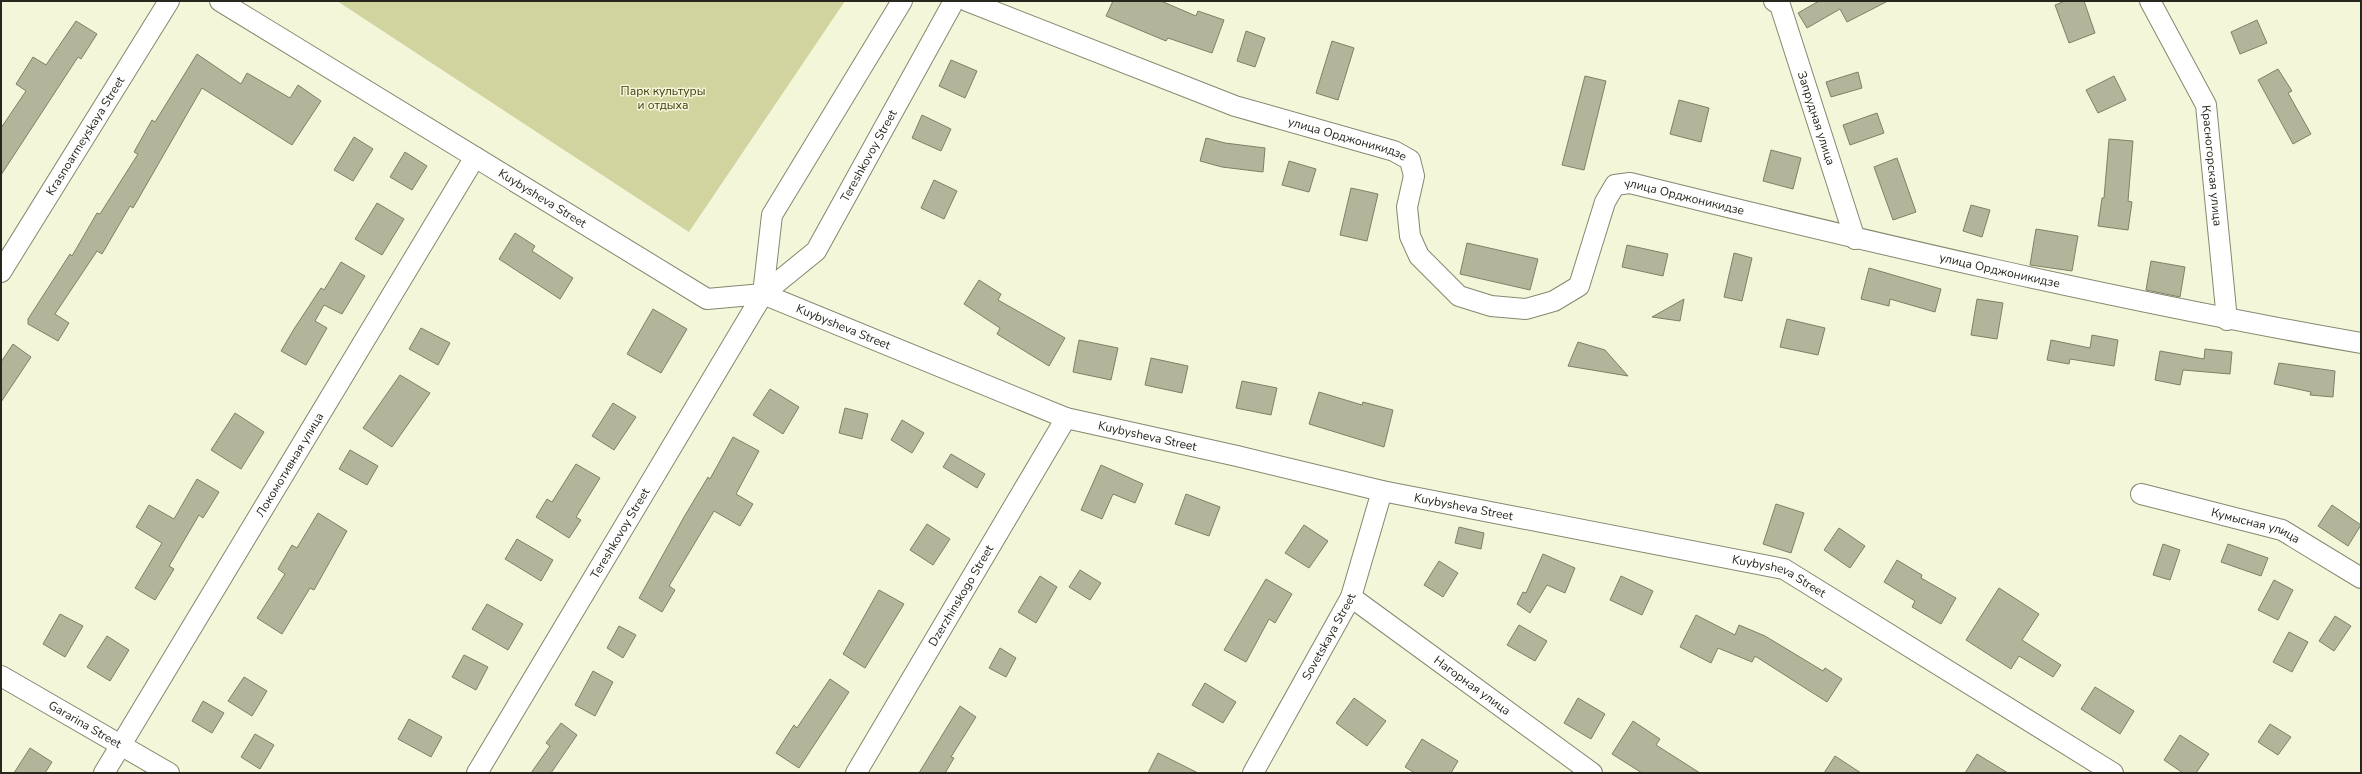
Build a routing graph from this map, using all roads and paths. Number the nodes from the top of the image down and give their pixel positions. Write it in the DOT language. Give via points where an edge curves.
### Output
graph roads {
  1 [pos="169,1"];
  2 [pos="220,1"];
  3 [pos="902,1"];
  4 [pos="954,1"];
  5 [pos="967,1"];
  6 [pos="2150,1"];
  7 [pos="1781,2"];
  8 [pos="475,157"];
  9 [pos="1855,239"];
  10 [pos="1,272"];
  11 [pos="763,294"];
  12 [pos="2227,320"];
  13 [pos="2361,343"];
  14 [pos="1066,418"];
  15 [pos="1382,491"];
  16 [pos="2141,494"];
  17 [pos="2361,578"];
  18 [pos="1351,597"];
  19 [pos="1,676"];
  20 [pos="122,745"];
  21 [pos="104,773"];
  22 [pos="169,773"];
  23 [pos="477,773"];
  24 [pos="856,773"];
  25 [pos="1254,773"];
  26 [pos="1592,773"];
  27 [pos="2113,773"];
  1 -- 10 [label="street, Krasnoarmeyskaya Street"];
  2 -- 8 [label="street, Kuybysheva Street"];
  3 -- 11 [label="street, Tereshkovoy Street" via="772,215"];
  4 -- 11 [label="street, Tereshkovoy Street" via="816,251"];
  5 -- 9 [label="street, улица Орджоникидзе" via="1235,106 1394,151 1410,160 1414,176 1407,207 1410,236 1419,256 1459,296 1491,306 1526,308 1554,301 1579,286 1605,202 1615,185 1630,183"];
  6 -- 12 [label="street, Красногорская улица" via="2206,106"];
  7 -- 9 [label="street, Запрудная улица"];
  8 -- 11 [label="street, Kuybysheva Street" via="707,299"];
  8 -- 20 [label="street, Локомотивная улица"];
  9 -- 12 [label="street, улица Орджоникидзе"];
  11 -- 14 [label="street, Kuybysheva Street"];
  11 -- 23 [label="street, Tereshkovoy Street"];
  12 -- 13 [label="street, улица Орджоникидзе"];
  14 -- 15 [label="street, Kuybysheva Street"];
  14 -- 24 [label="street, Dzerzhinskogo Street"];
  15 -- 18 [label="street, Sovetskaya Street"];
  15 -- 27 [label="street, Kuybysheva Street" via="1784,569"];
  16 -- 17 [label="street, Кумысная улица" via="2282,530"];
  18 -- 25 [label="street, Sovetskaya Street"];
  18 -- 26 [label="street, Нагорная улица"];
  19 -- 20 [label="street, Gararina Street"];
  20 -- 21 [label="street, Локомотивная улица"];
  20 -- 22 [label="street, Gararina Street"];
}
